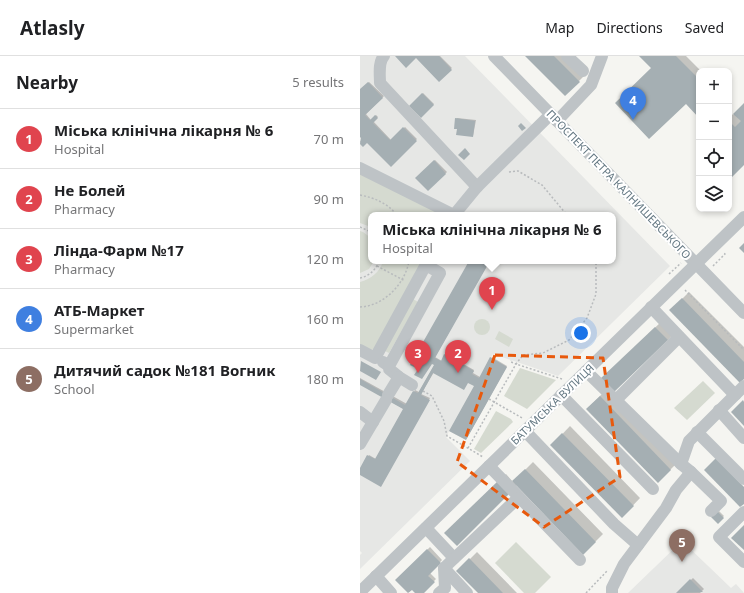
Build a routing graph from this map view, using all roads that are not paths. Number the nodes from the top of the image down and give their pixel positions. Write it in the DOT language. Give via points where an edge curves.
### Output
graph roads {
  1 [pos="384,56"];
  2 [pos="494,56"];
  3 [pos="567,56"];
  4 [pos="602,56"];
  5 [pos="582,71"];
  6 [pos="554,117"];
  7 [pos="360,168"];
  8 [pos="477,187"];
  9 [pos="448,212"];
  10 [pos="456,212"];
  11 [pos="744,217"];
  12 [pos="696,263"];
  13 [pos="426,264"];
  14 [pos="428,264"];
  15 [pos="651,307"];
  16 [pos="744,313"];
  17 [pos="679,337"];
  18 [pos="360,350"];
  19 [pos="375,358"];
  20 [pos="389,366"];
  21 [pos="586,371"];
  22 [pos="399,377"];
  23 [pos="412,385"];
  24 [pos="744,386"];
  25 [pos="561,395"];
  26 [pos="735,395"];
  27 [pos="616,400"];
  28 [pos="719,410"];
  29 [pos="360,412"];
  30 [pos="373,422"];
  31 [pos="528,428"];
  32 [pos="697,432"];
  33 [pos="744,438"];
  34 [pos="360,444"];
  35 [pos="487,462"];
  36 [pos="681,464"];
  37 [pos="691,472"];
  38 [pos="744,479"];
  39 [pos="653,489"];
  40 [pos="518,498"];
  41 [pos="711,511"];
  42 [pos="744,512"];
  43 [pos="426,528"];
  44 [pos="638,545"];
  45 [pos="454,558"];
  46 [pos="580,560"];
  47 [pos="744,562"];
  48 [pos="444,568"];
  49 [pos="376,576"];
  50 [pos="360,592"];
  51 [pos="391,593"];
  52 [pos="440,593"];
  53 [pos="467,593"];
  54 [pos="612,593"];
  1 -- 8 [label="street" via="379,72 380,83"];
  2 -- 6 [label="street, ПРОСПЕКТ ПЕТРА КАЛНИШЕВСЬКОГО"];
  3 -- 5 [label="street"];
  4 -- 6 [label="street" via="591,85"];
  6 -- 8 [label="street"];
  6 -- 12 [label="street, ПРОСПЕКТ ПЕТРА КАЛНИШЕВСЬКОГО"];
  7 -- 9 [label="street"];
  8 -- 10 [label="street"];
  11 -- 12 [label="street, БАТУМСЬКА ВУЛИЦЯ"];
  12 -- 15 [label="street, БАТУМСЬКА ВУЛИЦЯ"];
  12 -- 16 [label="street, ПРОСПЕКТ ПЕТРА КАЛНИШЕВСЬКОГО"];
  13 -- 19 [label="street"];
  14 -- 20 [label="street" via="440,273"];
  15 -- 17 [label="street"];
  15 -- 21 [label="street, БАТУМСЬКА ВУЛИЦЯ"];
  17 -- 26 [label="street"];
  17 -- 27 [label="street"];
  18 -- 19 [label="street"];
  19 -- 20 [label="street"];
  20 -- 22 [label="street" via="389,369"];
  21 -- 25 [label="street, БАТУМСЬКА ВУЛИЦЯ"];
  21 -- 27 [label="street"];
  22 -- 23 [label="street"];
  22 -- 30 [label="street"];
  24 -- 26 [label="street"];
  25 -- 31 [label="street, БАТУМСЬКА ВУЛИЦЯ"];
  25 -- 39 [label="street"];
  26 -- 28 [label="street"];
  27 -- 36 [label="street"];
  28 -- 32 [label="street"];
  28 -- 33 [label="street"];
  29 -- 30 [label="street"];
  30 -- 34 [label="street"];
  31 -- 35 [label="street, БАТУМСЬКА ВУЛИЦЯ"];
  31 -- 44 [label="street" via="614,524"];
  32 -- 36 [label="street" via="689,441"];
  32 -- 38 [label="street"];
  35 -- 40 [label="street"];
  35 -- 43 [label="street, БАТУМСЬКА ВУЛИЦЯ"];
  36 -- 37 [label="street"];
  37 -- 41 [label="street" via="721,501"];
  37 -- 44 [label="street"];
  40 -- 45 [label="street"];
  40 -- 46 [label="street"];
  42 -- 47 [label="street" via="719,537"];
  43 -- 45 [label="street"];
  43 -- 49 [label="street, БАТУМСЬКА ВУЛИЦЯ"];
  44 -- 54 [label="street" via="624,564"];
  45 -- 48 [label="street"];
  48 -- 52 [label="street" via="445,588"];
  48 -- 53 [label="street"];
  49 -- 50 [label="street, БАТУМСЬКА ВУЛИЦЯ"];
  49 -- 51 [label="street"];
}
